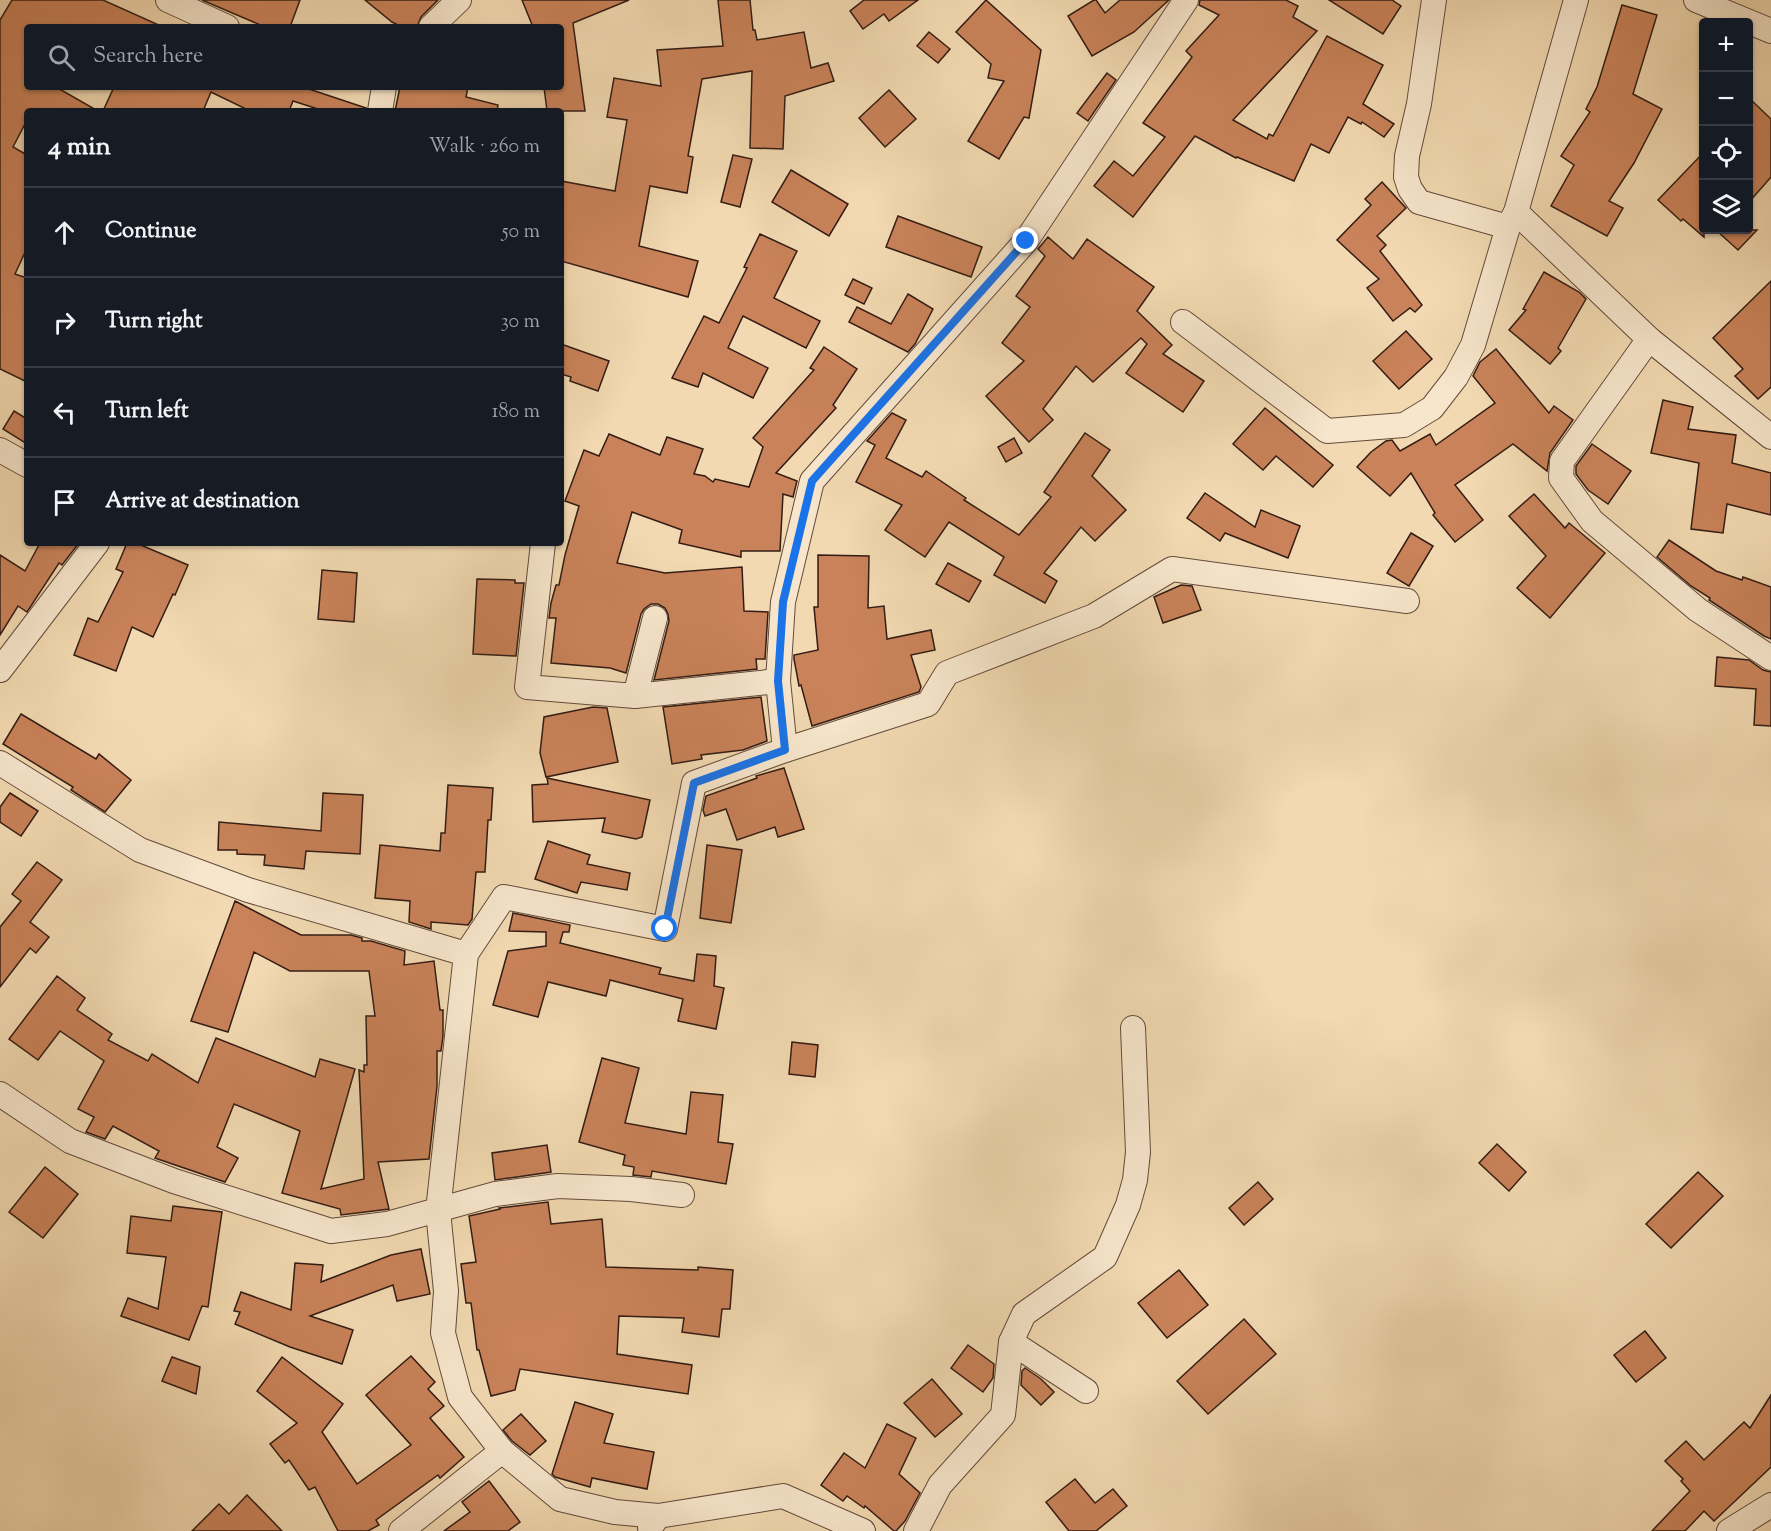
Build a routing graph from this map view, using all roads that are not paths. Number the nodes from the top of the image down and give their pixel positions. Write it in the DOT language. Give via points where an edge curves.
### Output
graph roads {
  1 [pos="168,0"];
  2 [pos="459,0"];
  3 [pos="1186,0"];
  4 [pos="1434,0"];
  5 [pos="1576,0"];
  6 [pos="1695,0"];
  7 [pos="220,24"];
  8 [pos="434,24"];
  9 [pos="1771,31"];
  10 [pos="384,90"];
  11 [pos="380,108"];
  12 [pos="1512,220"];
  13 [pos="1183,322"];
  14 [pos="1649,339"];
  15 [pos="1771,437"];
  16 [pos="0,450"];
  17 [pos="24,463"];
  18 [pos="95,546"];
  19 [pos="543,546"];
  20 [pos="1407,601"];
  21 [pos="655,618"];
  22 [pos="1771,658"];
  23 [pos="0,670"];
  24 [pos="778,681"];
  25 [pos="634,696"];
  26 [pos="785,750"];
  27 [pos="0,763"];
  28 [pos="466,954"];
  29 [pos="1133,1028"];
  30 [pos="0,1094"];
  31 [pos="682,1195"];
  32 [pos="438,1211"];
  33 [pos="1011,1342"];
  34 [pos="1086,1391"];
  35 [pos="502,1451"];
  36 [pos="1771,1505"];
  37 [pos="653,1523"];
  38 [pos="401,1531"];
  39 [pos="863,1531"];
  40 [pos="916,1531"];
  41 [pos="1729,1531"];
  1 -- 7 [label="street"];
  2 -- 8 [label="street"];
  3 -- 24 [label="street" via="1026,241 812,481 783,602"];
  4 -- 12 [label="street" via="1407,156 1410,189 1419,202"];
  5 -- 12 [label="street"];
  6 -- 9 [label="street"];
  10 -- 11 [label="street"];
  12 -- 13 [label="street" via="1473,345 1456,377 1432,408 1404,425 1327,431"];
  12 -- 14 [label="street"];
  14 -- 15 [label="street"];
  14 -- 22 [label="street" via="1562,461 1561,478 1592,521 1629,554 1698,610"];
  16 -- 17 [label="street"];
  18 -- 23 [label="street"];
  19 -- 25 [label="street" via="527,687"];
  20 -- 26 [label="street" via="1172,569 1094,616 947,673 928,704"];
  21 -- 25 [label="street"];
  24 -- 25 [label="street"];
  24 -- 26 [label="street"];
  26 -- 28 [label="street" via="694,783 665,929 504,897"];
  27 -- 28 [label="street" via="140,850 248,890"];
  28 -- 32 [label="street"];
  29 -- 33 [label="street" via="1138,1152 1136,1180 1128,1205 1105,1257 1024,1314"];
  30 -- 32 [label="street" via="70,1141 174,1181 331,1231 387,1224"];
  31 -- 32 [label="street" via="558,1186 495,1194"];
  32 -- 35 [label="street" via="446,1291 443,1333 460,1397"];
  33 -- 34 [label="street"];
  33 -- 40 [label="street" via="1002,1415 940,1485"];
  35 -- 37 [label="street" via="560,1499"];
  35 -- 38 [label="street"];
  36 -- 41 [label="street"];
  37 -- 39 [label="street" via="783,1496"];
}
